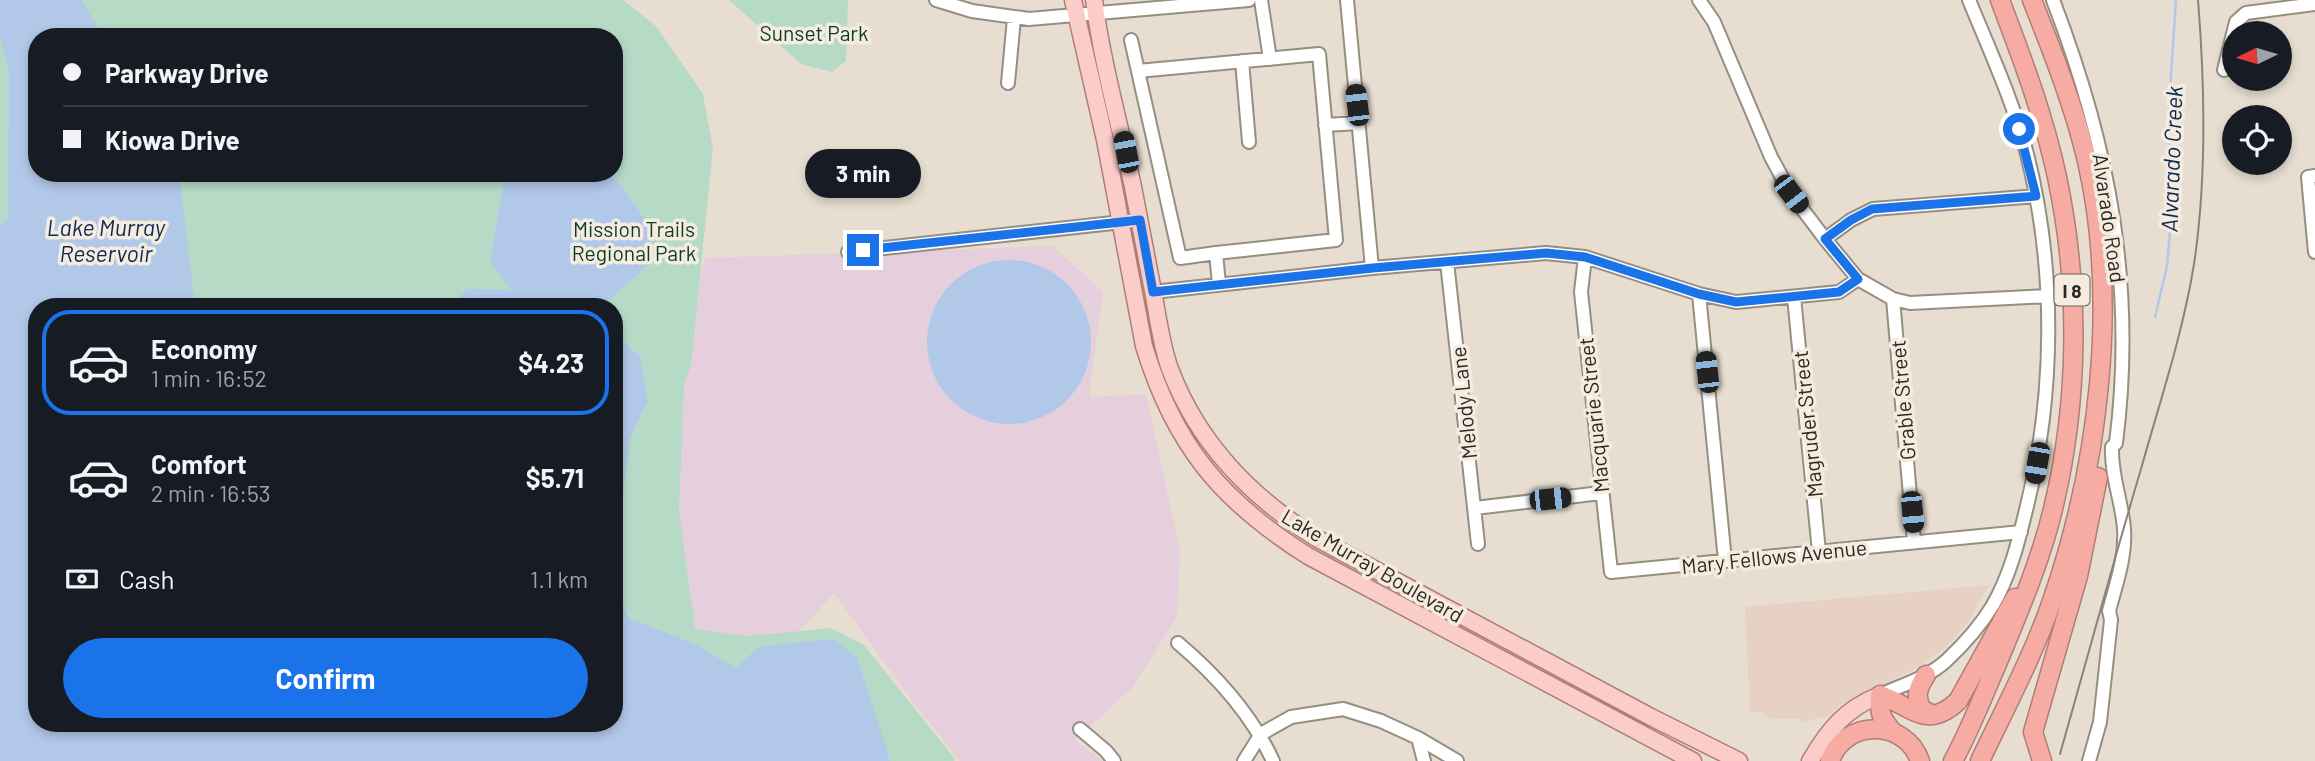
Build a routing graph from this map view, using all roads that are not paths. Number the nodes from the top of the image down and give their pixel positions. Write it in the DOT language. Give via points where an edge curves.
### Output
graph roads {
  1 [pos="936,0"];
  2 [pos="1249,0"];
  3 [pos="1261,0"];
  4 [pos="1348,0"];
  5 [pos="1699,0"];
  6 [pos="1969,0"];
  7 [pos="2000,0"];
  8 [pos="2032,0"];
  9 [pos="2053,0"];
  10 [pos="2315,4"];
  11 [pos="1094,7"];
  12 [pos="1074,8"];
  13 [pos="1014,18"];
  14 [pos="2237,21"];
  15 [pos="1131,40"];
  16 [pos="1269,59"];
  17 [pos="1242,61"];
  18 [pos="1138,71"];
  19 [pos="1008,83"];
  20 [pos="1359,123"];
  21 [pos="1325,125"];
  22 [pos="1249,142"];
  23 [pos="2311,177"];
  24 [pos="2036,196"];
  25 [pos="1140,220"];
  26 [pos="1121,222"];
  27 [pos="1825,239"];
  28 [pos="848,252"];
  29 [pos="2315,252"];
  30 [pos="1216,253"];
  31 [pos="1585,257"];
  32 [pos="1447,262"];
  33 [pos="1373,268"];
  34 [pos="1858,279"];
  35 [pos="1219,284"];
  36 [pos="1153,292"];
  37 [pos="1699,294"];
  38 [pos="2047,296"];
  39 [pos="1794,297"];
  40 [pos="1893,299"];
  41 [pos="2103,347"];
  42 [pos="1601,493"];
  43 [pos="1475,508"];
  44 [pos="2021,533"];
  45 [pos="1914,542"];
  46 [pos="1479,544"];
  47 [pos="1819,552"];
  48 [pos="1726,561"];
  49 [pos="1611,572"];
  50 [pos="2030,584"];
  51 [pos="1178,643"];
  52 [pos="1532,654"];
  53 [pos="1523,672"];
  54 [pos="1926,675"];
  55 [pos="1880,695"];
  56 [pos="1933,715"];
  57 [pos="1651,718"];
  58 [pos="1080,729"];
  59 [pos="1893,732"];
  60 [pos="1261,734"];
  61 [pos="1646,737"];
  62 [pos="1418,738"];
  63 [pos="1114,761"];
  64 [pos="1244,761"];
  65 [pos="1273,761"];
  66 [pos="1424,761"];
  67 [pos="1457,761"];
  68 [pos="1693,761"];
  69 [pos="1739,761"];
  70 [pos="1810,761"];
  71 [pos="1829,761"];
  72 [pos="1920,761"];
  73 [pos="1953,761"];
  74 [pos="1980,761"];
  75 [pos="2042,761"];
  76 [pos="2089,761"];
  1 -- 13 [label="street"];
  2 -- 11 [label="street"];
  3 -- 16 [label="street"];
  4 -- 20 [label="street"];
  5 -- 27 [label="street" via="1714,22 1771,157 1791,194"];
  6 -- 24 [label="street" via="2003,81"];
  7 -- 50 [label="highway, I 8" via="2034,89 2057,177 2072,284 2072,383 2066,439 2053,510"];
  8 -- 41 [label="highway, I 8" via="2067,90 2087,162 2099,244"];
  9 -- 76 [label="street, Alvarado Road" via="2090,105 2106,174 2117,242 2124,360 2112,467 2125,545 2109,611 2100,722"];
  10 -- 14 [label="street" via="2246,13"];
  11 -- 12 [label="street"];
  11 -- 25 [label="main road, Lake Murray Boulevard"];
  12 -- 13 [label="street"];
  12 -- 26 [label="main road, Lake Murray Boulevard"];
  13 -- 19 [label="street"];
  15 -- 18 [label="street"];
  16 -- 17 [label="street"];
  16 -- 21 [label="street" via="1319,54"];
  17 -- 18 [label="street"];
  17 -- 22 [label="street"];
  18 -- 30 [label="street" via="1180,258"];
  20 -- 21 [label="street"];
  20 -- 33 [label="street"];
  21 -- 30 [label="street" via="1336,240"];
  23 -- 29 [label="street"];
  24 -- 27 [label="street" via="1872,209"];
  24 -- 38 [label="street"];
  25 -- 26 [label="street"];
  25 -- 36 [label="main road, Lake Murray Boulevard"];
  26 -- 28 [label="street"];
  26 -- 53 [label="main road, Lake Murray Boulevard" via="1152,372 1172,422 1216,484 1271,533 1298,550"];
  27 -- 34 [label="street"];
  30 -- 35 [label="street"];
  31 -- 32 [label="street" via="1520,254"];
  31 -- 37 [label="street"];
  31 -- 42 [label="street, Macquarie Street" via="1581,292"];
  32 -- 33 [label="street"];
  32 -- 43 [label="street, Melody Lane"];
  33 -- 35 [label="street"];
  34 -- 39 [label="street" via="1839,292"];
  34 -- 40 [label="street"];
  35 -- 36 [label="street"];
  36 -- 52 [label="main road, Lake Murray Boulevard" via="1162,340 1178,387 1196,423 1230,470 1284,518 1316,538"];
  37 -- 39 [label="street" via="1736,302"];
  37 -- 48 [label="street"];
  38 -- 40 [label="street" via="1910,303"];
  38 -- 44 [label="street" via="2049,349 2040,442"];
  39 -- 47 [label="street, Magruder Street"];
  40 -- 45 [label="street, Grable Street"];
  41 -- 74 [label="highway, I 8" via="2085,487 2067,553 2051,603"];
  41 -- 75 [label="highway" via="2103,445 2078,576 2033,732"];
  42 -- 43 [label="street"];
  42 -- 49 [label="street, Macquarie Street"];
  43 -- 46 [label="street, Melody Lane"];
  44 -- 45 [label="street, Mary Fellows Avenue"];
  44 -- 54 [label="street" via="1992,607 1965,642"];
  45 -- 47 [label="street, Mary Fellows Avenue"];
  47 -- 48 [label="street, Mary Fellows Avenue"];
  48 -- 49 [label="street, Mary Fellows Avenue"];
  50 -- 56 [label="highway" via="2012,601 1958,701 1947,712"];
  50 -- 73 [label="highway, I 8"];
  51 -- 60 [label="street" via="1203,663"];
  52 -- 53 [label="main road"];
  52 -- 57 [label="main road, Lake Murray Boulevard"];
  53 -- 61 [label="main road, Lake Murray Boulevard"];
  54 -- 55 [label="street"];
  54 -- 56 [label="highway" via="1916,696 1921,709"];
  55 -- 56 [label="highway" via="1917,714"];
  55 -- 59 [label="highway" via="1879,713"];
  55 -- 70 [label="main road" via="1834,724"];
  57 -- 61 [label="main road"];
  57 -- 69 [label="main road, Lake Murray Boulevard"];
  58 -- 63 [label="street"];
  59 -- 71 [label="highway" via="1871,728 1855,732 1838,745"];
  59 -- 72 [label="highway" via="1914,749"];
  60 -- 62 [label="street" via="1291,717 1343,709"];
  60 -- 64 [label="street"];
  60 -- 65 [label="street"];
  61 -- 68 [label="main road, Lake Murray Boulevard"];
  62 -- 66 [label="street"];
  62 -- 67 [label="street"];
}
